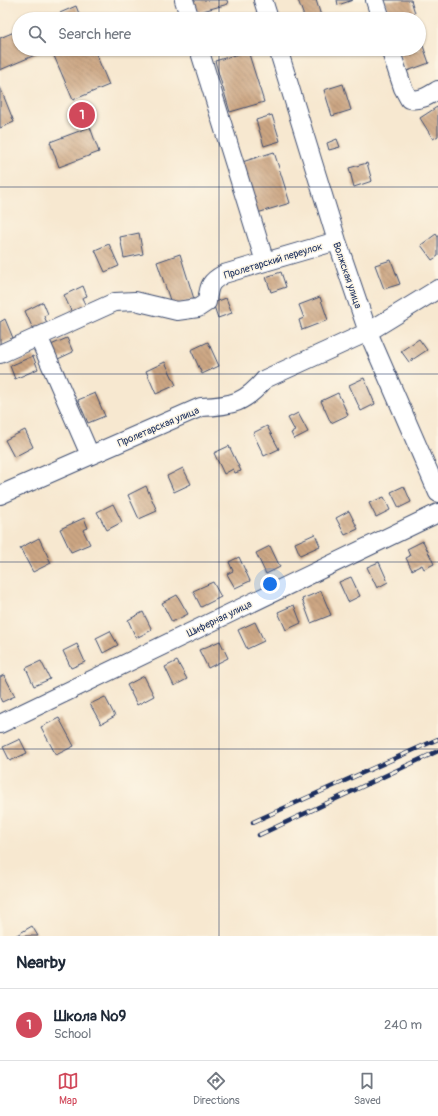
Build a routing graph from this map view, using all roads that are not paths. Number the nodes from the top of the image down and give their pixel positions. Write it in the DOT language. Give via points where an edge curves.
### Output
graph roads {
  1 [pos="184,0"];
  2 [pos="263,0"];
  3 [pos="375,0"];
  4 [pos="188,12"];
  5 [pos="267,12"];
  6 [pos="379,12"];
  7 [pos="201,56"];
  8 [pos="280,56"];
  9 [pos="392,56"];
  10 [pos="438,90"];
  11 [pos="337,241"];
  12 [pos="265,262"];
  13 [pos="438,289"];
  14 [pos="368,332"];
  15 [pos="38,336"];
  16 [pos="0,354"];
  17 [pos="90,455"];
  18 [pos="438,493"];
  19 [pos="0,495"];
  20 [pos="438,513"];
  21 [pos="0,724"];
  1 -- 4 [label="street"];
  2 -- 5 [label="street"];
  3 -- 6 [label="street"];
  7 -- 12 [label="street"];
  8 -- 11 [label="street, Волжская улица"];
  9 -- 10 [label="street" via="409,99 425,98"];
  11 -- 12 [label="street, Пролетарский переулок"];
  11 -- 14 [label="street, Волжская улица"];
  12 -- 15 [label="street, Пролетарский переулок" via="214,279 209,288 207,302 198,308 177,311 135,301 115,302"];
  13 -- 14 [label="street, Пролетарская улица"];
  14 -- 17 [label="street, Пролетарская улица" via="265,379 253,392 239,401 221,406 201,407"];
  14 -- 18 [label="street, Волжская улица"];
  15 -- 16 [label="street, Пролетарский переулок"];
  15 -- 17 [label="street"];
  17 -- 19 [label="street, Пролетарская улица"];
  20 -- 21 [label="street, Шиферная улица"];
}
